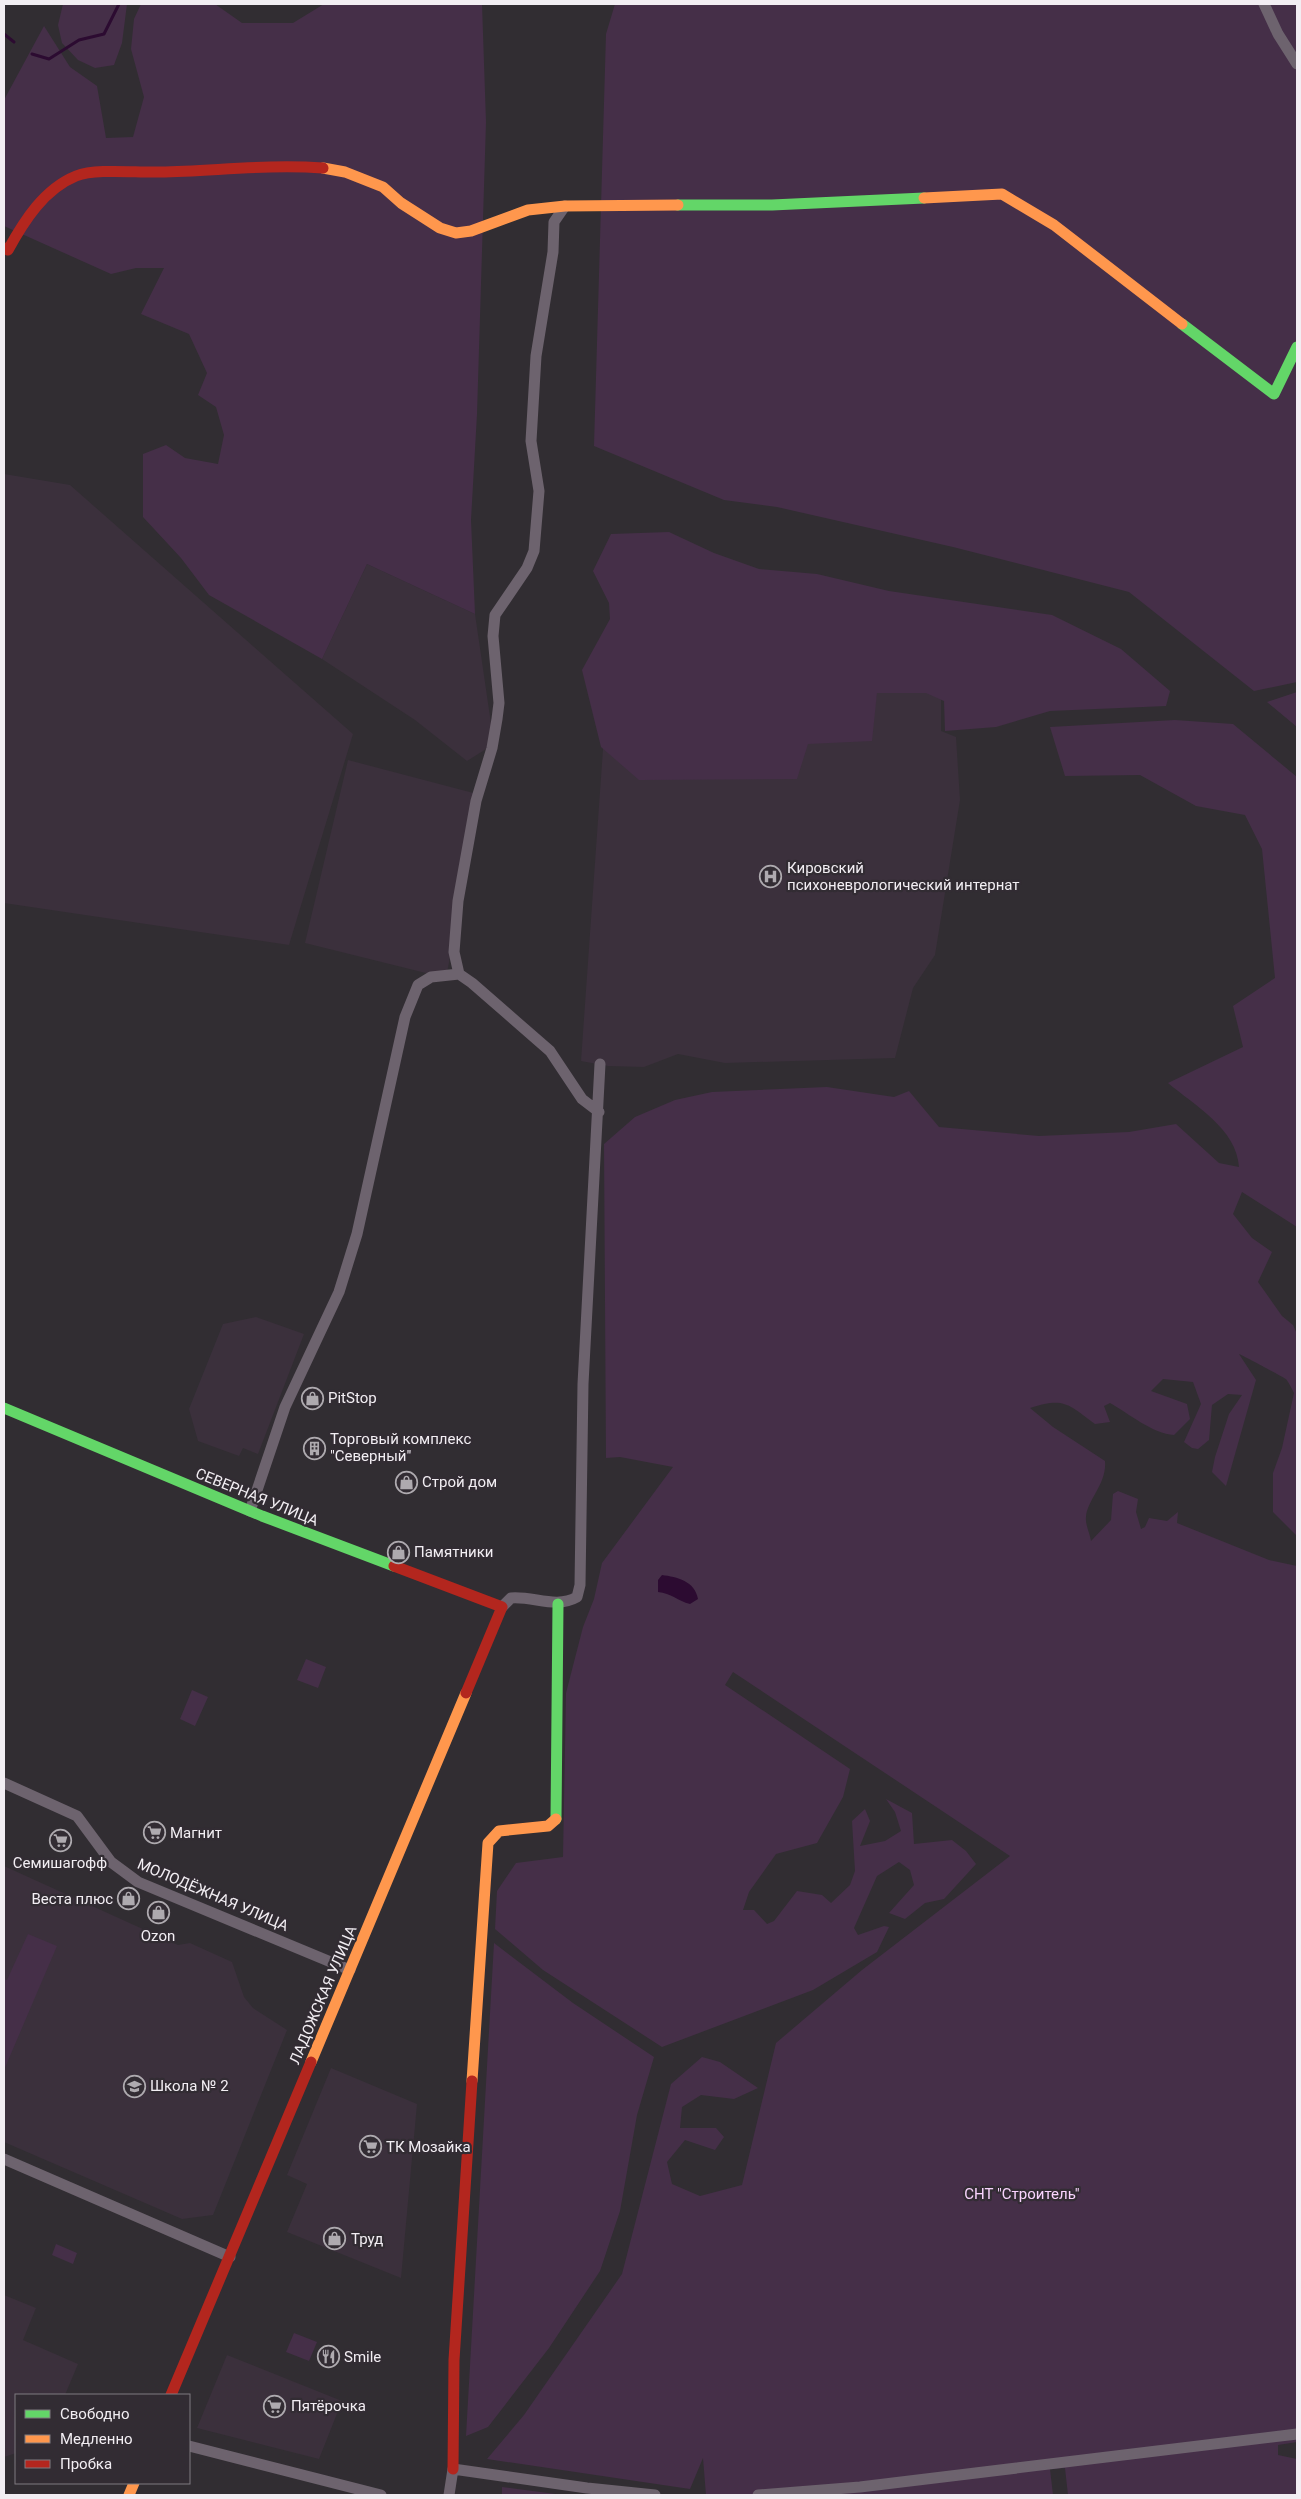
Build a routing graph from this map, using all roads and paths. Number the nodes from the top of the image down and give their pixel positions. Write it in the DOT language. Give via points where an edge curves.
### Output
graph roads {
  1 [pos="1264,4"];
  2 [pos="1297,64"];
  3 [pos="565,206"];
  4 [pos="4,248"];
  5 [pos="1297,347"];
  6 [pos="459,974"];
  7 [pos="600,1064"];
  8 [pos="598,1112"];
  9 [pos="4,1408"];
  10 [pos="250,1511"];
  11 [pos="558,1604"];
  12 [pos="502,1607"];
  13 [pos="4,1783"];
  14 [pos="350,1970"];
  15 [pos="4,2160"];
  16 [pos="230,2257"];
  17 [pos="171,2394"];
  18 [pos="1297,2434"];
  19 [pos="190,2446"];
  20 [pos="453,2469"];
  21 [pos="381,2495"];
  22 [pos="449,2495"];
  23 [pos="655,2495"];
  24 [pos="758,2495"];
  1 -- 2 [label="street"];
  3 -- 4 [label="street" via="528,210 471,231 456,233 440,228 383,187 345,172 324,168 283,165 112,172 77,176 47,195 23,222 8,250"];
  3 -- 5 [label="street" via="772,205 1002,194 1054,224 1274,394"];
  3 -- 6 [label="street" via="554,222 553,252 536,356 530,441 539,491 534,551 527,568 495,615 493,636 499,703 492,748 476,801 458,901 454,952"];
  6 -- 8 [label="street" via="550,1051 582,1099"];
  6 -- 10 [label="street" via="431,977 418,985 405,1017 357,1234 339,1292 285,1407"];
  7 -- 8 [label="street"];
  8 -- 11 [label="street" via="583,1384 580,1585 577,1597"];
  9 -- 10 [label="street, СЕВЕРНАЯ УЛИЦА"];
  10 -- 12 [label="street, СЕВЕРНАЯ УЛИЦА"];
  11 -- 12 [label="street" via="527,1597 511,1598"];
  11 -- 20 [label="street" via="557,1818 548,1826 499,1831 488,1843 454,2360"];
  12 -- 14 [label="street, ЛАДОЖСКАЯ УЛИЦА"];
  13 -- 14 [label="street, МОЛОДЁЖНАЯ УЛИЦА" via="77,1816 111,1862 138,1882"];
  14 -- 16 [label="street, ЛАДОЖСКАЯ УЛИЦА"];
  15 -- 16 [label="street"];
  16 -- 17 [label="street, ЛАДОЖСКАЯ УЛИЦА"];
  18 -- 24 [label="street" via="879,2484"];
  19 -- 21 [label="street"];
  20 -- 22 [label="street"];
  20 -- 23 [label="street"];
}
